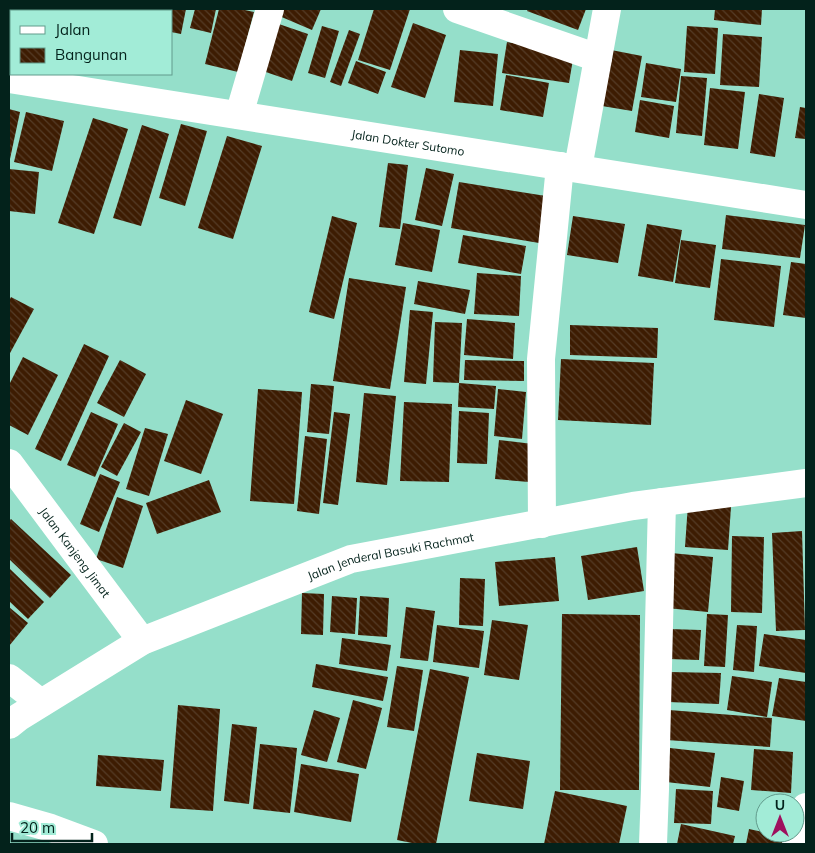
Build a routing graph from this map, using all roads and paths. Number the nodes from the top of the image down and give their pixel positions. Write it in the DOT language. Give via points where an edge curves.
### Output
graph roads {
  1 [pos="270,9"];
  2 [pos="457,9"];
  3 [pos="607,9"];
  4 [pos="598,58"];
  5 [pos="9,79"];
  6 [pos="239,115"];
  7 [pos="569,167"];
  8 [pos="806,204"];
  9 [pos="9,462"];
  10 [pos="806,484"];
  11 [pos="662,502"];
  12 [pos="542,524"];
  13 [pos="142,641"];
  14 [pos="9,678"];
  15 [pos="41,703"];
  16 [pos="9,725"];
  17 [pos="806,807"];
  18 [pos="9,816"];
  19 [pos="94,844"];
  20 [pos="653,844"];
  21 [pos="796,844"];
  1 -- 6 [label="main road"];
  2 -- 4 [label="main road"];
  3 -- 4 [label="main road"];
  4 -- 7 [label="main road"];
  5 -- 6 [label="main road, Jalan Dokter Sutomo"];
  6 -- 7 [label="main road, Jalan Dokter Sutomo"];
  7 -- 8 [label="main road, Jalan Dokter Sutomo"];
  7 -- 12 [label="main road" via="541,359"];
  9 -- 13 [label="main road, Jalan Kanjeng Jimat"];
  10 -- 11 [label="main road, Jalan Jenderal Basuki Rachmat"];
  11 -- 12 [label="main road, Jalan Jenderal Basuki Rachmat"];
  11 -- 20 [label="main road"];
  12 -- 13 [label="main road, Jalan Jenderal Basuki Rachmat" via="351,559"];
  13 -- 15 [label="main road, Jalan Jenderal Basuki Rachmat"];
  14 -- 15 [label="main road"];
  15 -- 16 [label="main road, Jalan Jenderal Basuki Rachmat"];
  17 -- 21 [label="main road"];
  18 -- 19 [label="main road"];
}
